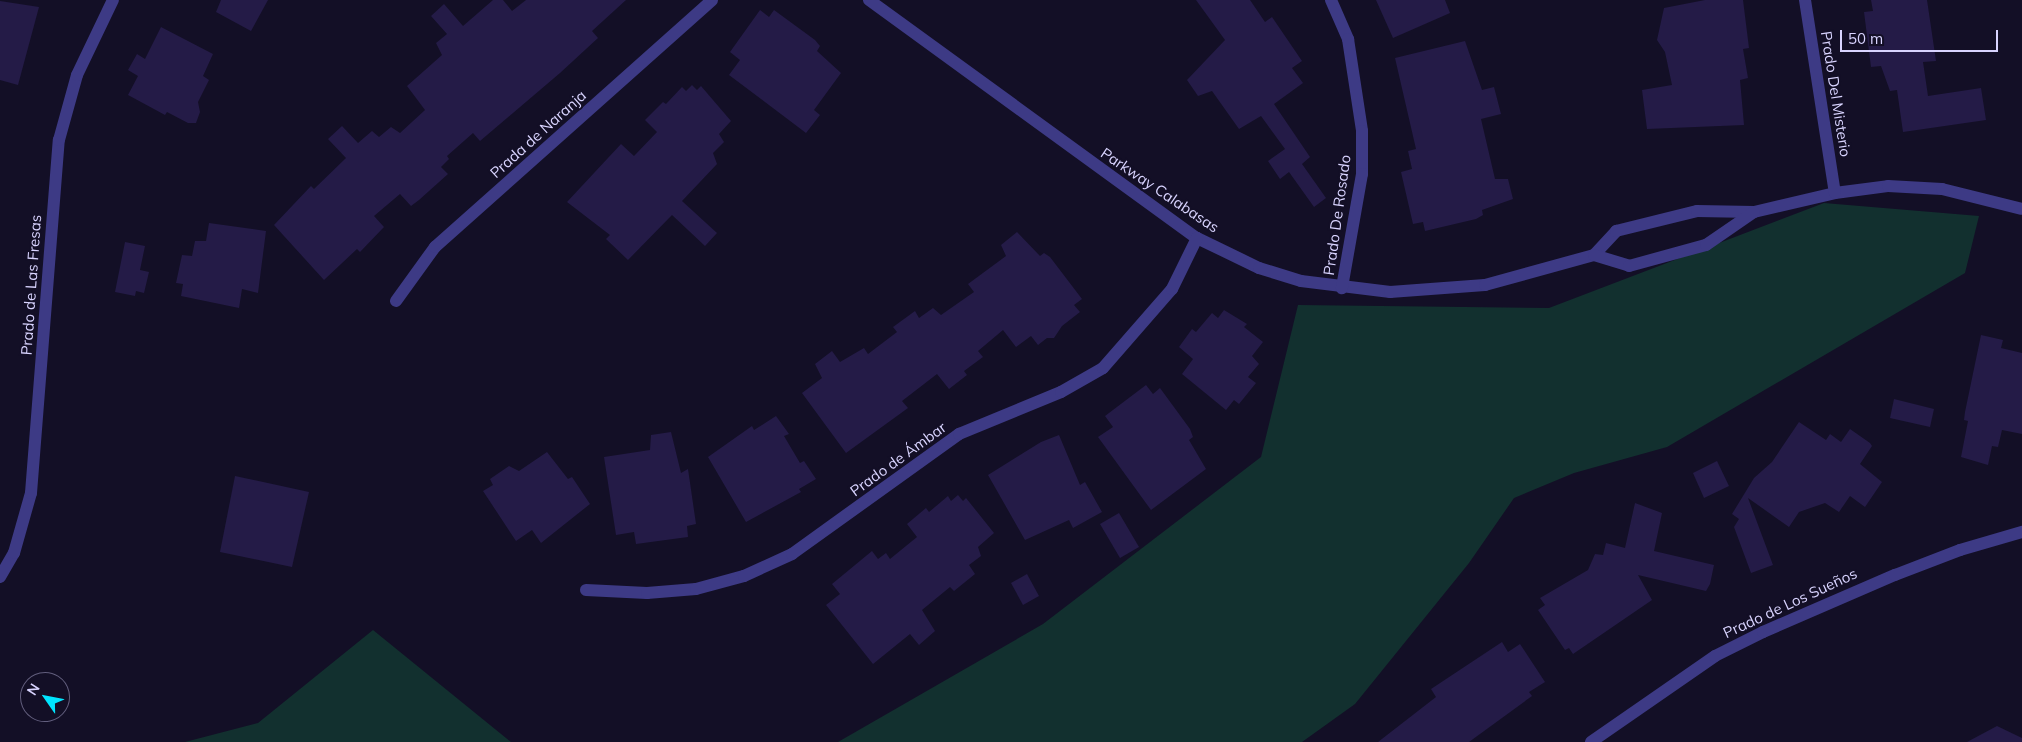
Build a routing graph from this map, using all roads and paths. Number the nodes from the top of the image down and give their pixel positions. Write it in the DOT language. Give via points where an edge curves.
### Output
graph roads {
  1 [pos="113,0"];
  2 [pos="712,0"];
  3 [pos="869,0"];
  4 [pos="1331,0"];
  5 [pos="1805,0"];
  6 [pos="1835,193"];
  7 [pos="2022,209"];
  8 [pos="1754,212"];
  9 [pos="1197,238"];
  10 [pos="1594,255"];
  11 [pos="1342,288"];
  12 [pos="396,301"];
  13 [pos="2022,532"];
  14 [pos="0,577"];
  15 [pos="586,590"];
  16 [pos="1591,742"];
  1 -- 14 [label="street, Prado de Las Fresas" via="77,75 59,140 31,493 14,554"];
  2 -- 12 [label="street, Prada de Naranja" via="436,247"];
  3 -- 9 [label="street, Parkway Calabasas"];
  4 -- 11 [label="street, Prado De Rosado" via="1348,40 1362,131 1362,174"];
  5 -- 6 [label="street, Prado Del Misterio"];
  6 -- 7 [label="street" via="1888,186 1942,189"];
  6 -- 8 [label="street"];
  8 -- 10 [label="street" via="1697,211 1616,231"];
  8 -- 10 [label="street" via="1706,245 1629,266"];
  9 -- 11 [label="street, Parkway Calabasas" via="1259,268"];
  9 -- 15 [label="street, Prado de Ámbar" via="1172,289 1103,368 1061,392 959,434 792,554 744,576 696,589 647,593"];
  10 -- 11 [label="street, Parkway Calabasas" via="1485,285 1390,292"];
  13 -- 16 [label="street, Prado de Los Sueños" via="1895,574 1762,632 1715,656"];
}
